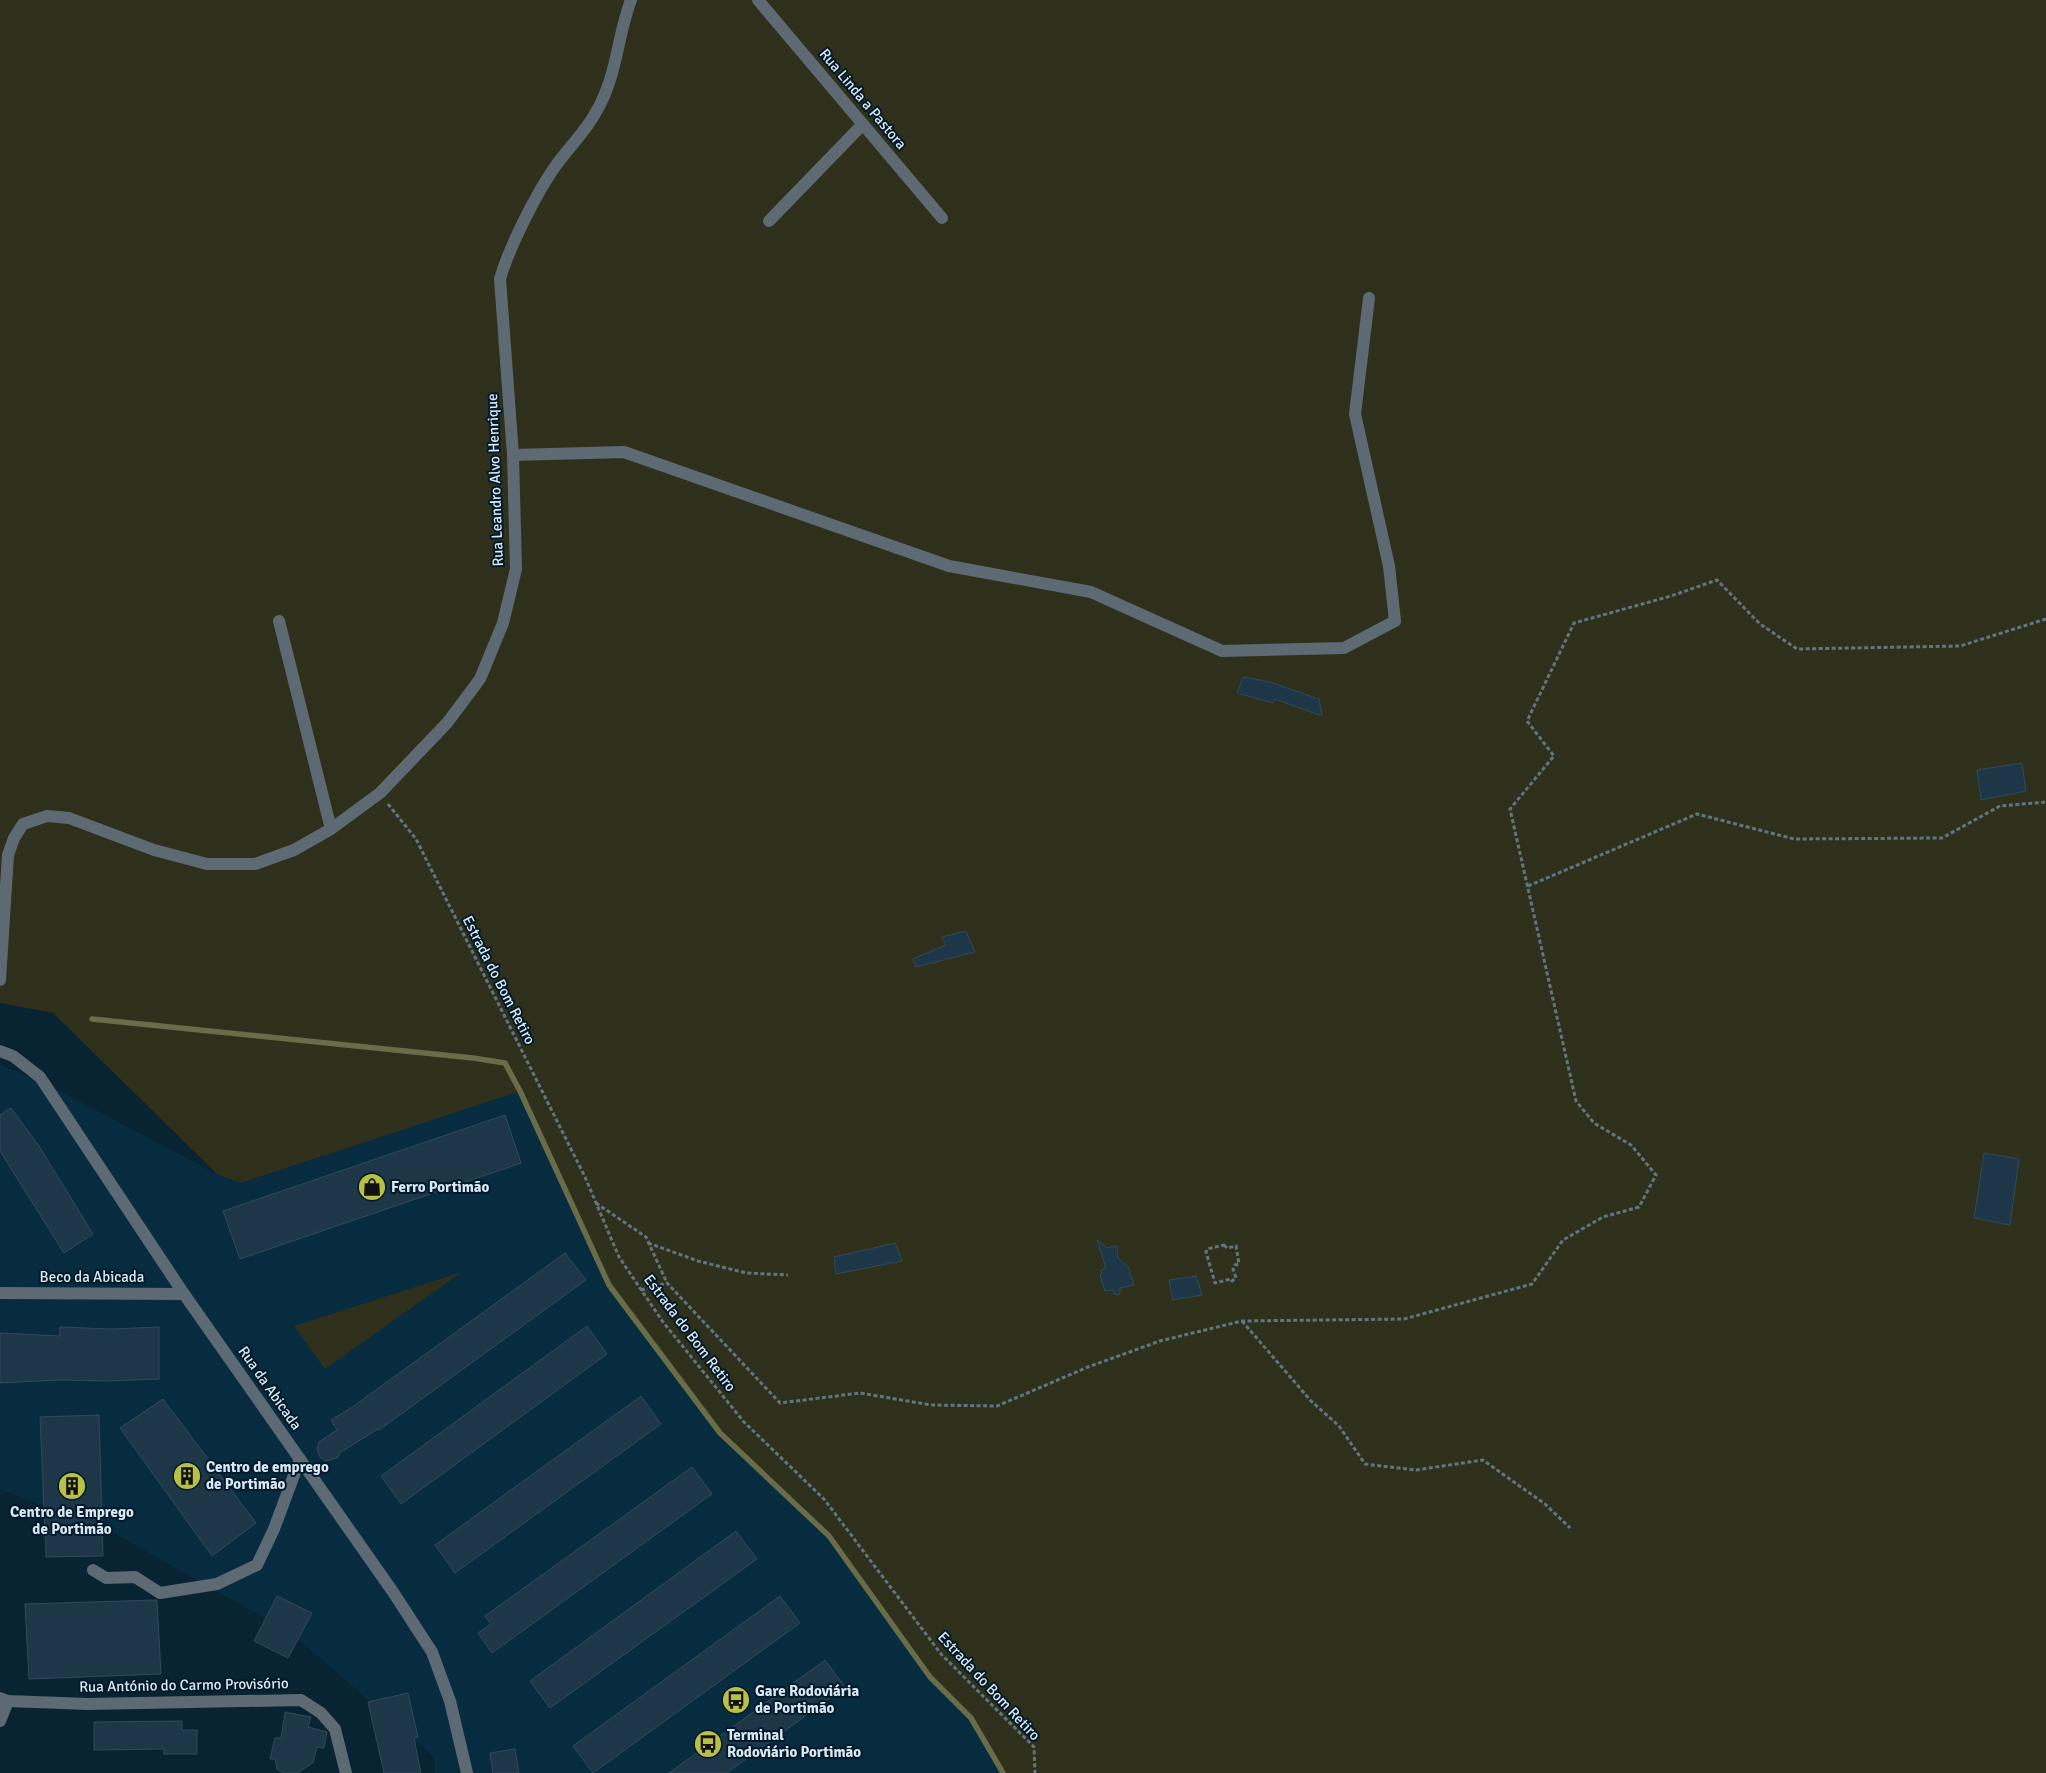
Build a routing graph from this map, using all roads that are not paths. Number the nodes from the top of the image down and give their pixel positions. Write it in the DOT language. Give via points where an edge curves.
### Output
graph roads {
  1 [pos="631,0"];
  2 [pos="758,0"];
  3 [pos="863,124"];
  4 [pos="942,218"];
  5 [pos="769,221"];
  6 [pos="1369,298"];
  7 [pos="513,455"];
  8 [pos="279,621"];
  9 [pos="331,829"];
  10 [pos="0,980"];
  11 [pos="0,1050"];
  12 [pos="0,1293"];
  13 [pos="184,1294"];
  14 [pos="300,1459"];
  15 [pos="93,1570"];
  16 [pos="4,1699"];
  17 [pos="0,1721"];
  18 [pos="346,1773"];
  19 [pos="467,1773"];
  1 -- 7 [label="street, Rua Leandro Alvo Henrique" via="611,82 596,112 539,193 504,264 500,279"];
  2 -- 3 [label="street, Rua Linda a Pastora"];
  3 -- 4 [label="street, Rua Linda a Pastora"];
  3 -- 5 [label="street"];
  6 -- 7 [label="street" via="1355,414 1389,566 1395,621 1344,648 1222,651 1091,592 949,566 624,452"];
  7 -- 9 [label="street, Rua Leandro Alvo Henrique" via="516,569 503,623 480,679 447,723 380,794"];
  8 -- 9 [label="street"];
  9 -- 10 [label="street, Rua Leandro Alvo Henrique" via="294,850 255,864 207,864 154,850 70,818 46,816 23,824 8,855"];
  11 -- 13 [label="street, Rua da Abicada" via="40,1077"];
  12 -- 13 [label="street, Beco da Abicada"];
  13 -- 14 [label="street, Rua da Abicada"];
  14 -- 15 [label="street" via="257,1565 217,1584 160,1593 135,1577 106,1578"];
  14 -- 19 [label="street, Rua da Abicada" via="432,1652 450,1701"];
  16 -- 17 [label="street"];
  16 -- 18 [label="street, Rua António do Carmo Provisório" via="88,1704 301,1700 321,1713 335,1729"];
}
